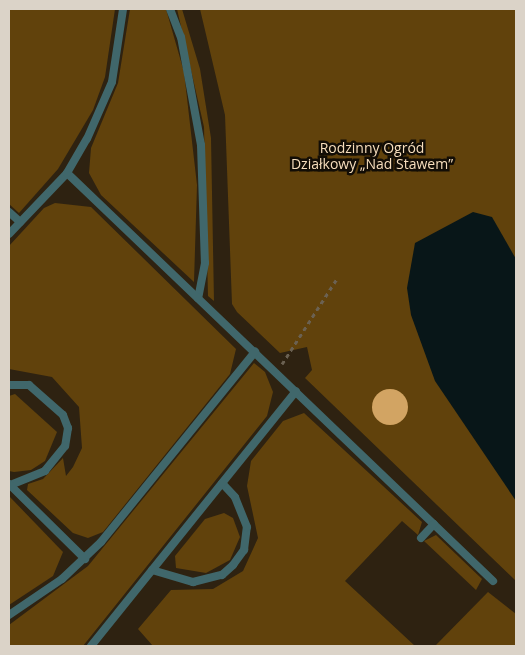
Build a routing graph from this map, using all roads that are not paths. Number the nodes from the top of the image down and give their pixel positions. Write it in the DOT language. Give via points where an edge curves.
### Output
graph roads {
  1 [pos="124,9"];
  2 [pos="170,9"];
  3 [pos="67,173"];
  4 [pos="9,212"];
  5 [pos="20,222"];
  6 [pos="9,234"];
  7 [pos="198,298"];
  8 [pos="255,352"];
  9 [pos="9,385"];
  10 [pos="296,390"];
  11 [pos="222,483"];
  12 [pos="10,485"];
  13 [pos="434,524"];
  14 [pos="422,538"];
  15 [pos="84,559"];
  16 [pos="152,570"];
  17 [pos="492,581"];
  18 [pos="9,615"];
  19 [pos="91,646"];
  1 -- 3 [label="lane" via="112,82"];
  2 -- 7 [label="lane" via="181,37 201,145 205,263"];
  3 -- 5 [label="lane"];
  3 -- 7 [label="lane"];
  4 -- 5 [label="lane"];
  5 -- 6 [label="lane"];
  7 -- 8 [label="lane"];
  8 -- 10 [label="lane"];
  8 -- 15 [label="lane"];
  9 -- 12 [label="lane" via="30,385 63,414 68,428 65,446 44,471"];
  10 -- 11 [label="lane"];
  10 -- 13 [label="lane"];
  11 -- 16 [label="lane"];
  11 -- 16 [label="lane" via="235,497 247,527 244,550 233,565 222,575 199,581 180,581"];
  12 -- 15 [label="lane"];
  13 -- 14 [label="lane"];
  13 -- 17 [label="lane"];
  15 -- 18 [label="lane"];
  16 -- 19 [label="lane"];
}
